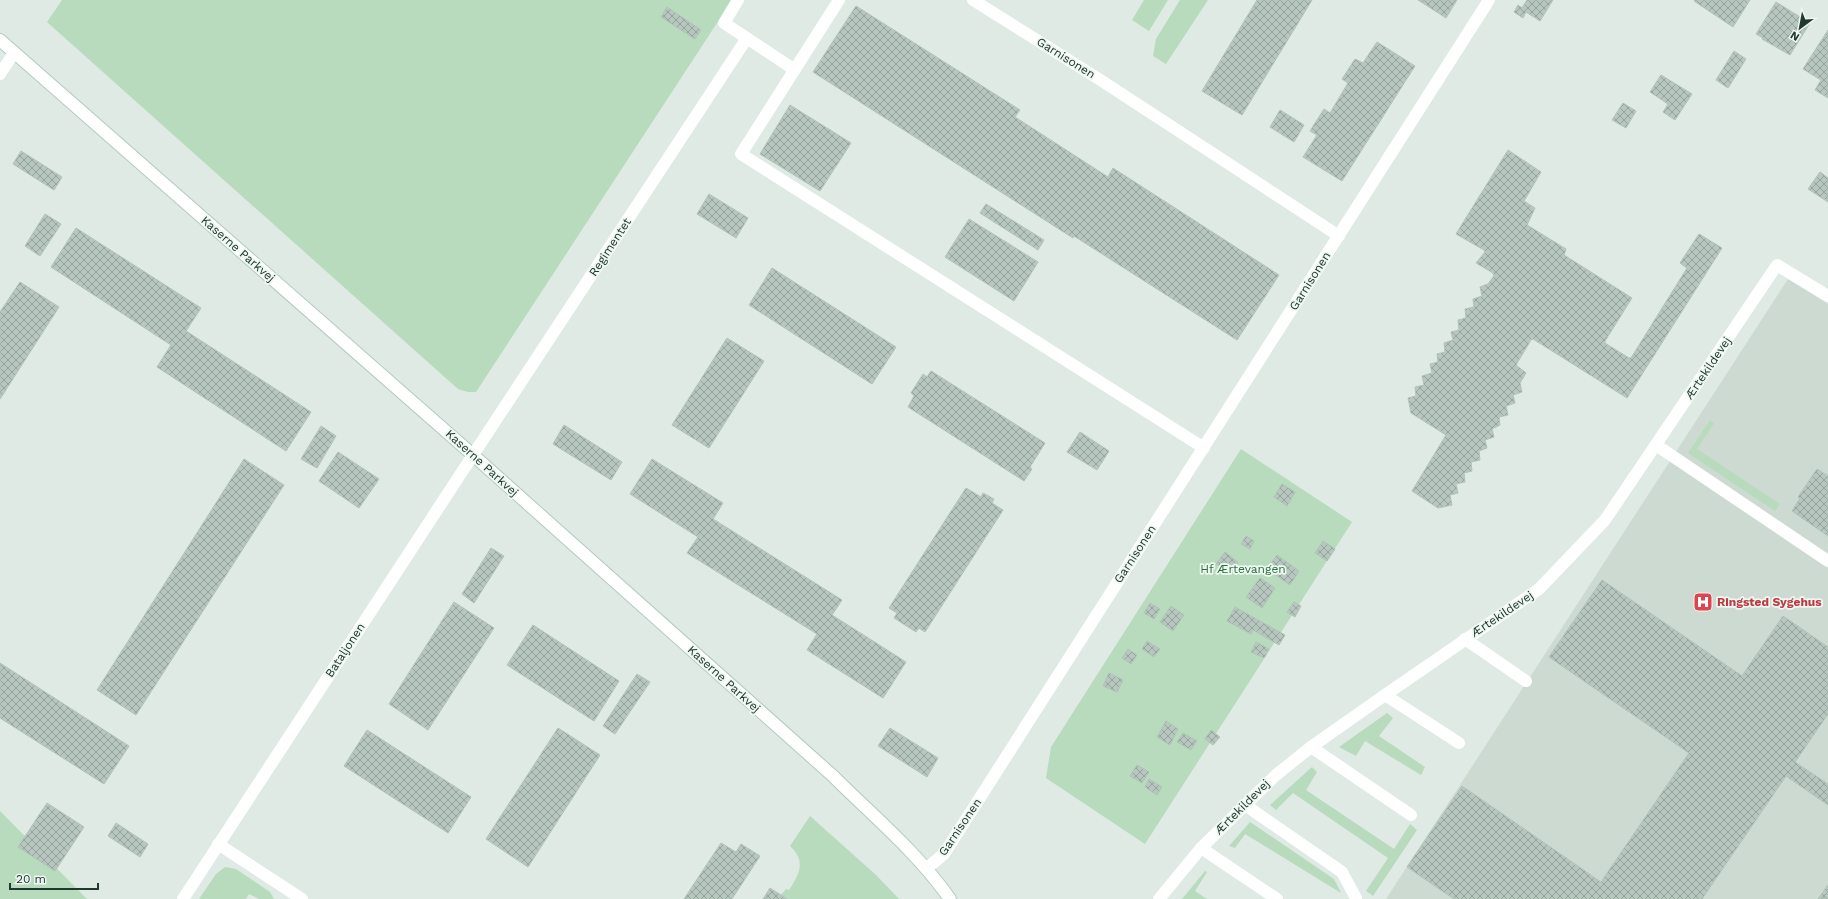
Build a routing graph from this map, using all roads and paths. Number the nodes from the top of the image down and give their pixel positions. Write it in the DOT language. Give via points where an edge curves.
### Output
graph roads {
  1 [pos="738,0"];
  2 [pos="839,0"];
  3 [pos="973,0"];
  4 [pos="1489,0"];
  5 [pos="747,38"];
  6 [pos="0,40"];
  7 [pos="14,53"];
  8 [pos="795,70"];
  9 [pos="0,74"];
  10 [pos="1338,236"];
  11 [pos="1828,296"];
  12 [pos="1656,445"];
  13 [pos="1204,448"];
  14 [pos="473,455"];
  15 [pos="1828,561"];
  16 [pos="1465,639"];
  17 [pos="1526,681"];
  18 [pos="1385,694"];
  19 [pos="1459,744"];
  20 [pos="1311,747"];
  21 [pos="1245,805"];
  22 [pos="1411,815"];
  23 [pos="218,844"];
  24 [pos="1201,848"];
  25 [pos="927,868"];
  26 [pos="1356,898"];
  27 [pos="183,899"];
  28 [pos="302,899"];
  29 [pos="950,899"];
  30 [pos="1159,899"];
  31 [pos="1277,899"];
  1 -- 5 [label="street" via="724,23"];
  2 -- 8 [label="street"];
  3 -- 10 [label="street, Garnisonen" via="1102,81"];
  4 -- 10 [label="street, Garnisonen"];
  5 -- 8 [label="street"];
  5 -- 14 [label="street, Regimentet"];
  6 -- 7 [label="street, Kaserne Parkvej"];
  7 -- 9 [label="street"];
  7 -- 14 [label="street, Kaserne Parkvej"];
  8 -- 13 [label="street" via="741,154"];
  10 -- 13 [label="street, Garnisonen"];
  11 -- 12 [label="street, Ærtekildevej" via="1777,265"];
  12 -- 15 [label="street"];
  12 -- 16 [label="street, Ærtekildevej" via="1605,520 1539,589"];
  13 -- 25 [label="street, Garnisonen" via="944,854"];
  14 -- 23 [label="street, Bataljonen"];
  14 -- 25 [label="street, Kaserne Parkvej" via="833,776"];
  16 -- 17 [label="street"];
  16 -- 18 [label="street, Ærtekildevej"];
  18 -- 19 [label="street"];
  18 -- 20 [label="street, Ærtekildevej"];
  20 -- 21 [label="street, Ærtekildevej" via="1276,775"];
  20 -- 22 [label="street"];
  21 -- 24 [label="street, Ærtekildevej"];
  21 -- 26 [label="street" via="1342,872"];
  23 -- 27 [label="street, Bataljonen"];
  23 -- 28 [label="street"];
  24 -- 30 [label="street, Ærtekildevej"];
  24 -- 31 [label="street"];
  25 -- 29 [label="street, Kaserne Parkvej"];
}
